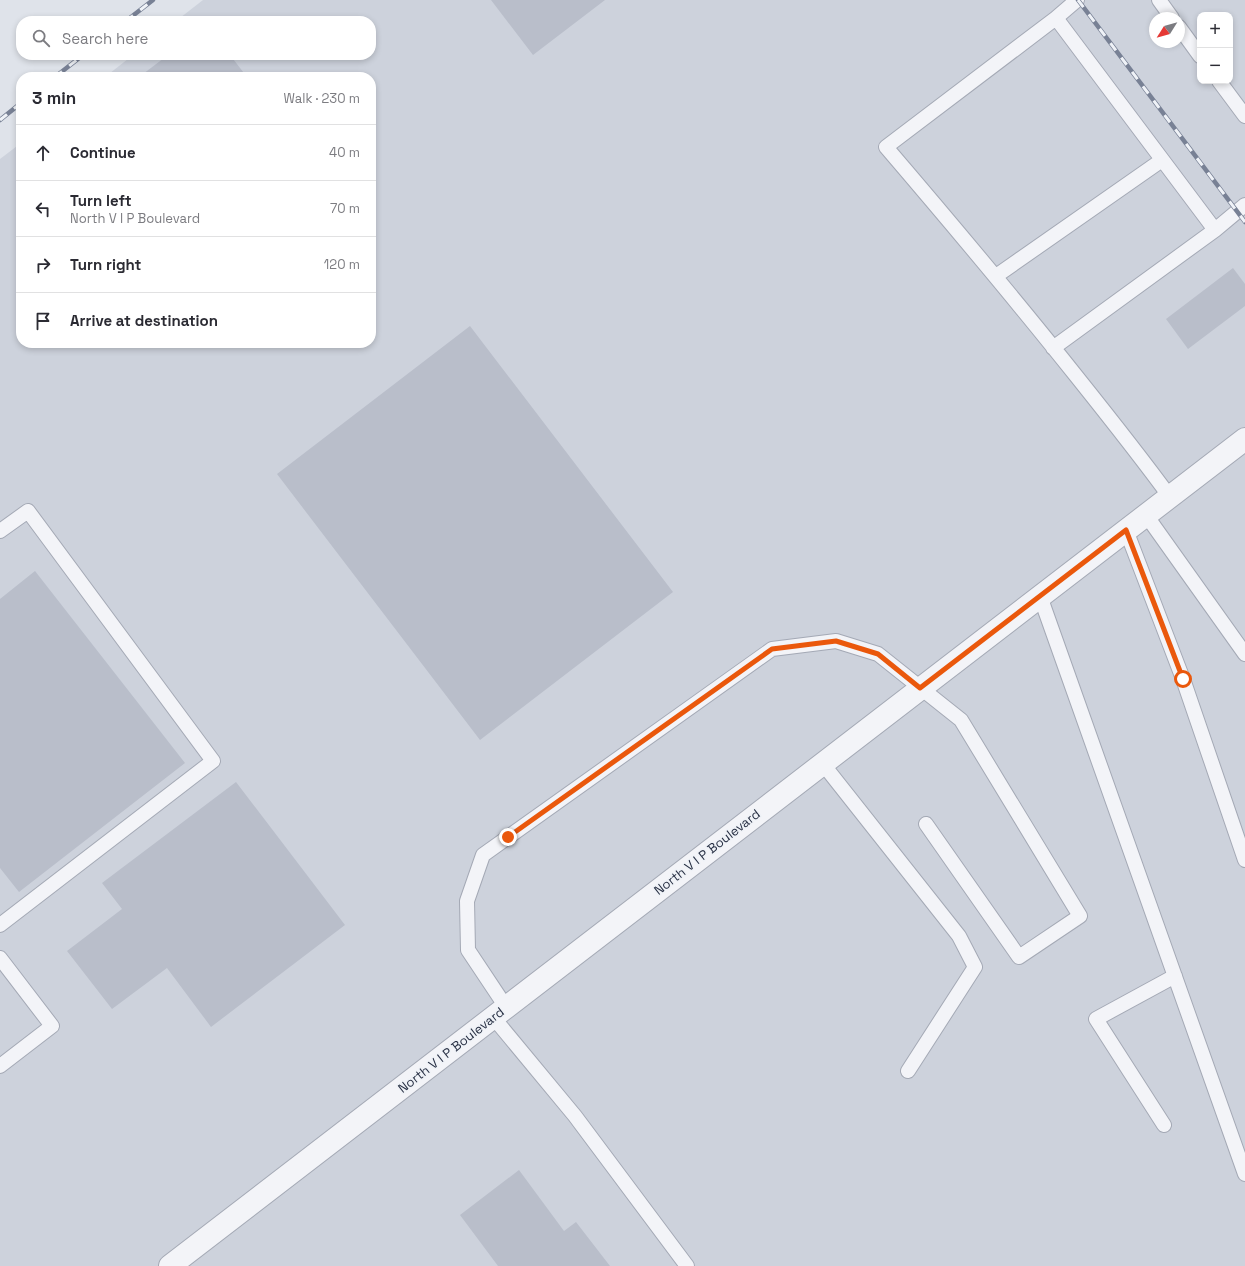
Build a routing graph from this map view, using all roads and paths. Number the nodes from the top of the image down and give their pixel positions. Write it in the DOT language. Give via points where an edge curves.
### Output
graph roads {
  1 [pos="1078,0"];
  2 [pos="1159,0"];
  3 [pos="1168,12"];
  4 [pos="1056,18"];
  5 [pos="1185,35"];
  6 [pos="1197,52"];
  7 [pos="1221,84"];
  8 [pos="1245,116"];
  9 [pos="1162,160"];
  10 [pos="1245,205"];
  11 [pos="1215,230"];
  12 [pos="996,276"];
  13 [pos="1053,348"];
  14 [pos="1245,439"];
  15 [pos="1170,497"];
  16 [pos="1146,516"];
  17 [pos="1126,530"];
  18 [pos="0,531"];
  19 [pos="1040,596"];
  20 [pos="1245,654"];
  21 [pos="920,688"];
  22 [pos="823,764"];
  23 [pos="926,824"];
  24 [pos="1245,860"];
  25 [pos="0,925"];
  26 [pos="0,958"];
  27 [pos="1175,976"];
  28 [pos="500,1012"];
  29 [pos="0,1066"];
  30 [pos="908,1071"];
  31 [pos="1164,1125"];
  32 [pos="1245,1174"];
  33 [pos="170,1266"];
  34 [pos="687,1266"];
  1 -- 4 [label="lane"];
  2 -- 3 [label="lane"];
  4 -- 9 [label="lane"];
  4 -- 12 [label="lane" via="886,147"];
  5 -- 6 [label="lane"];
  7 -- 8 [label="lane"];
  9 -- 11 [label="lane"];
  9 -- 12 [label="lane"];
  10 -- 11 [label="lane"];
  11 -- 13 [label="lane"];
  12 -- 13 [label="lane"];
  13 -- 15 [label="lane"];
  14 -- 15 [label="street, North V I P Boulevard"];
  15 -- 16 [label="street, North V I P Boulevard"];
  16 -- 17 [label="street, North V I P Boulevard"];
  16 -- 20 [label="lane"];
  17 -- 19 [label="street, North V I P Boulevard"];
  17 -- 24 [label="lane" via="1183,679"];
  18 -- 25 [label="lane" via="28,511 213,761"];
  19 -- 21 [label="street, North V I P Boulevard"];
  19 -- 27 [label="lane"];
  21 -- 22 [label="street, North V I P Boulevard"];
  21 -- 23 [label="lane" via="961,720 1080,916 1019,957"];
  21 -- 28 [label="lane" via="878,654 836,641 772,649 483,855 467,901 468,950"];
  22 -- 28 [label="street, North V I P Boulevard"];
  22 -- 30 [label="lane" via="959,936 975,967"];
  26 -- 29 [label="lane" via="52,1026"];
  27 -- 31 [label="lane" via="1096,1019"];
  27 -- 32 [label="lane"];
  28 -- 33 [label="street, North V I P Boulevard"];
  28 -- 34 [label="lane"];
}
